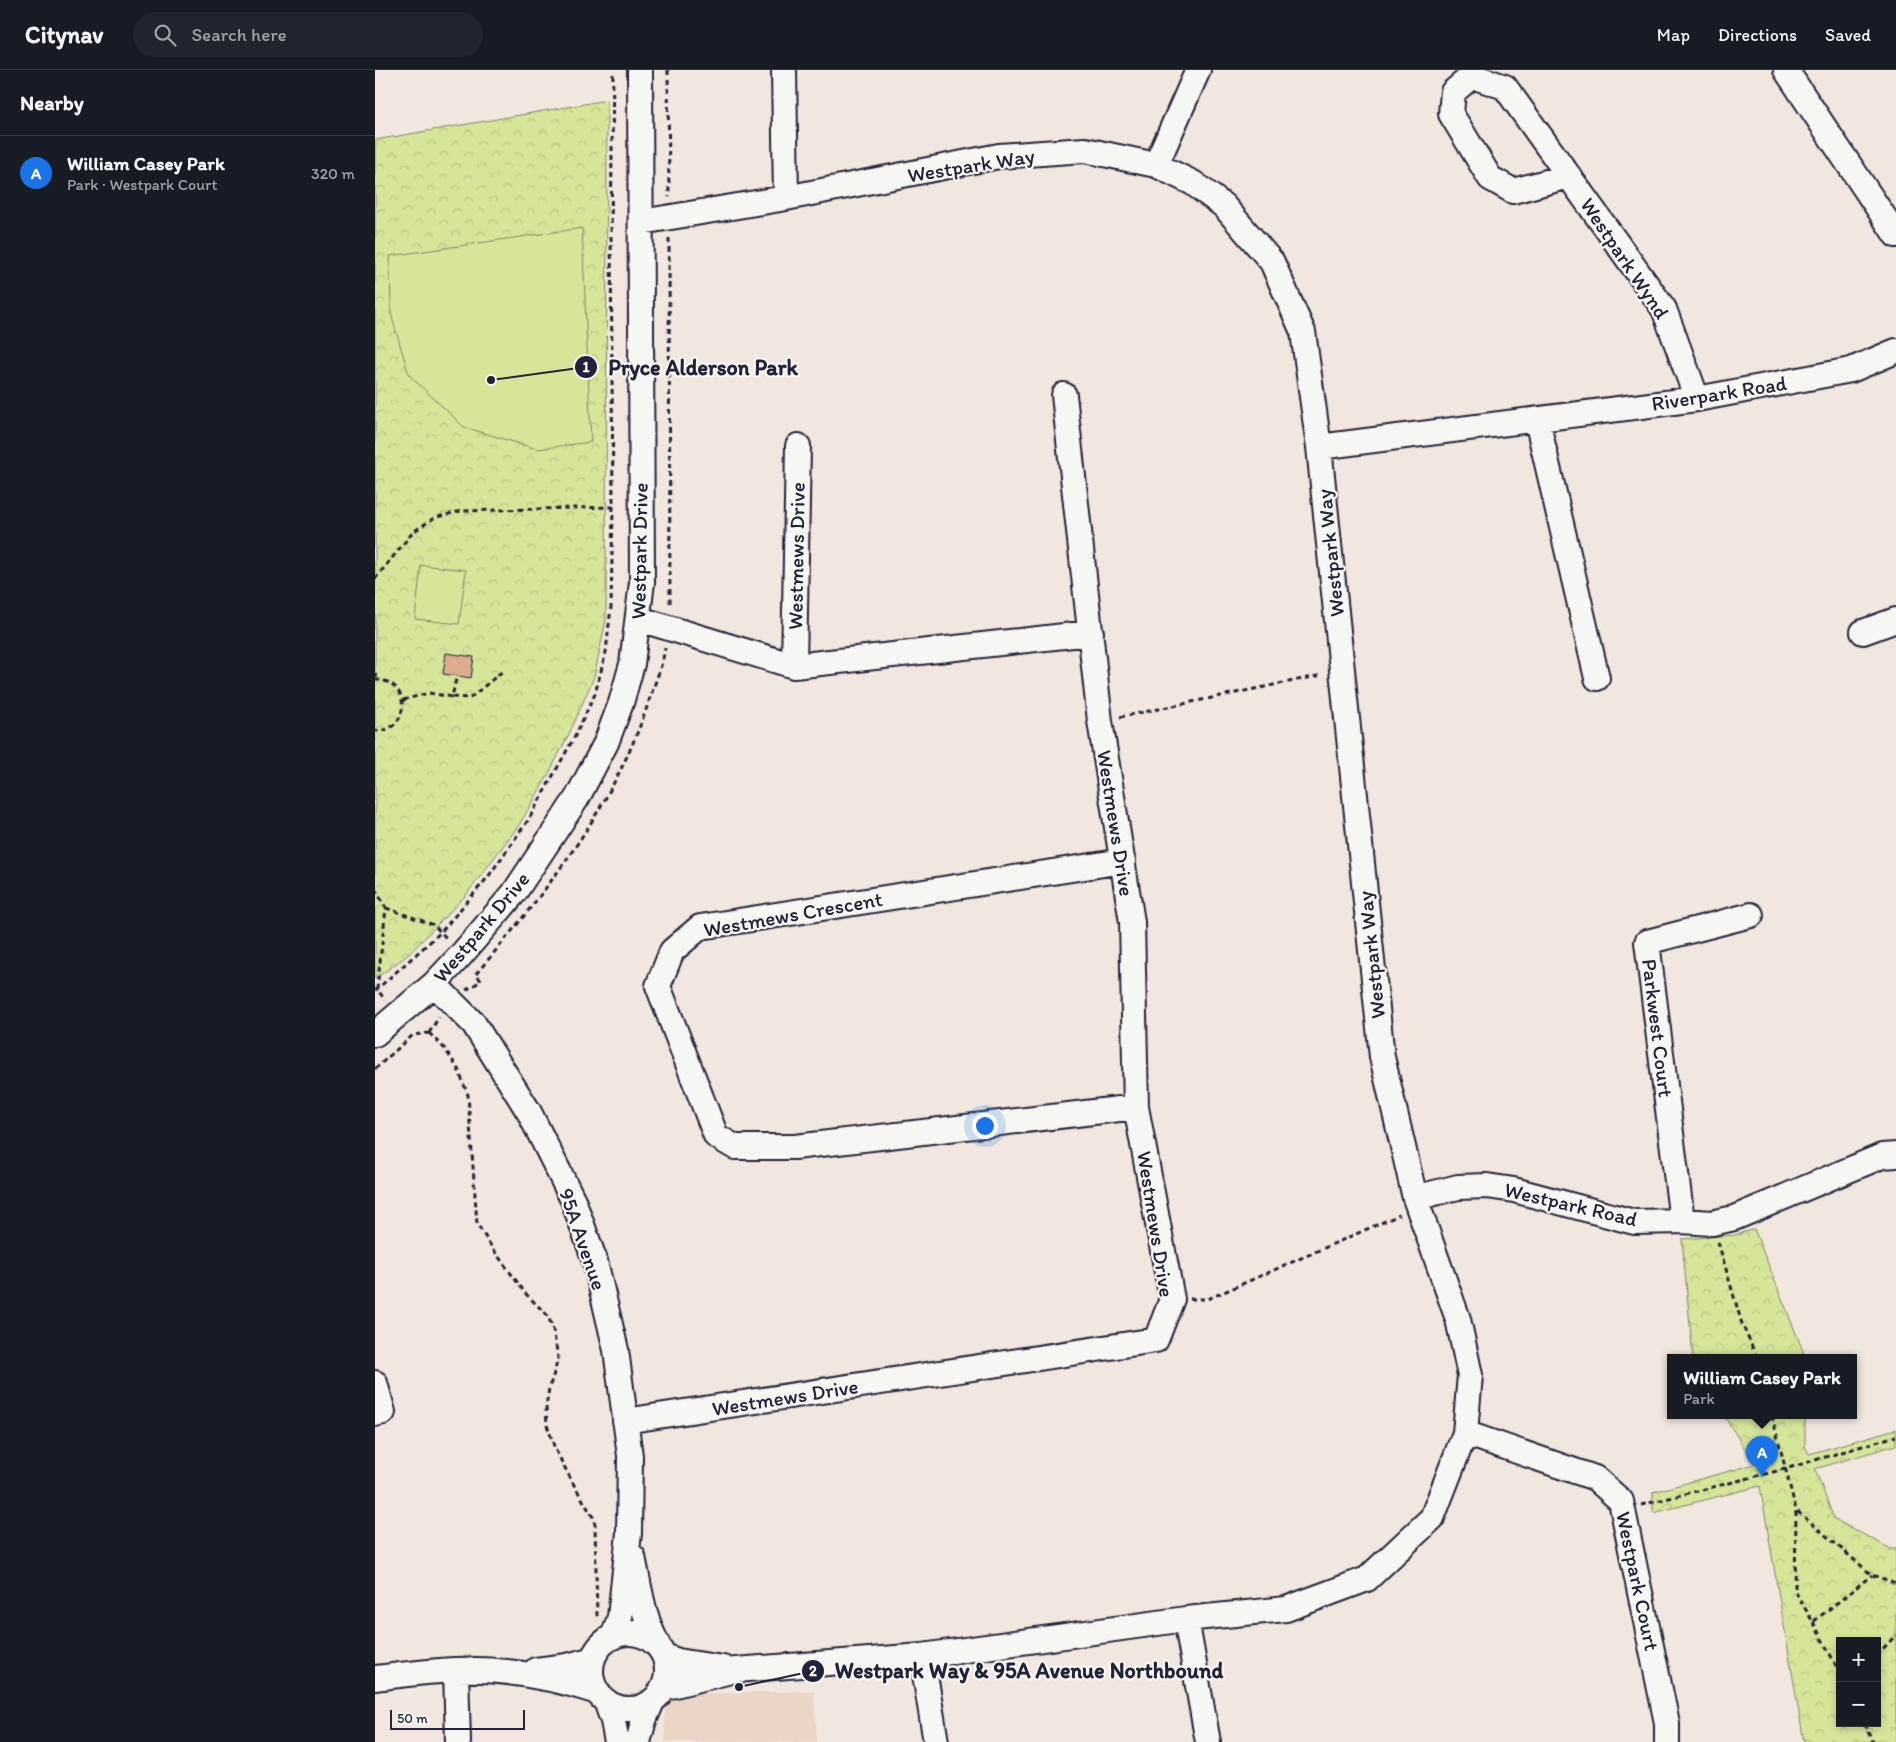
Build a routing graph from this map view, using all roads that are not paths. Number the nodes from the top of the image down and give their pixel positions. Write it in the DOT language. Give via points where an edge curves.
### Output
graph roads {
  1 [pos="640,70"];
  2 [pos="784,70"];
  3 [pos="1198,70"];
  4 [pos="1786,70"];
  5 [pos="1156,165"];
  6 [pos="1569,176"];
  7 [pos="786,198"];
  8 [pos="641,222"];
  9 [pos="1896,235"];
  10 [pos="1896,351"];
  11 [pos="1064,395"];
  12 [pos="1697,399"];
  13 [pos="1537,420"];
  14 [pos="798,446"];
  15 [pos="1319,447"];
  16 [pos="639,619"];
  17 [pos="1896,620"];
  18 [pos="1863,632"];
  19 [pos="1091,633"];
  20 [pos="794,666"];
  21 [pos="1597,678"];
  22 [pos="1123,861"];
  23 [pos="1751,915"];
  24 [pos="434,984"];
  25 [pos="375,1034"];
  26 [pos="1136,1107"];
  27 [pos="1896,1155"];
  28 [pos="1415,1198"];
  29 [pos="1682,1221"];
  30 [pos="375,1383"];
  31 [pos="375,1414"];
  32 [pos="625,1421"];
  33 [pos="1465,1433"];
  34 [pos="629,1533"];
  35 [pos="1186,1618"];
  36 [pos="605,1631"];
  37 [pos="662,1653"];
  38 [pos="922,1656"];
  39 [pos="593,1660"];
  40 [pos="456,1670"];
  41 [pos="735,1670"];
  42 [pos="515,1673"];
  43 [pos="375,1678"];
  44 [pos="658,1695"];
  45 [pos="602,1696"];
  46 [pos="458,1742"];
  47 [pos="617,1742"];
  48 [pos="638,1742"];
  49 [pos="936,1742"];
  50 [pos="1208,1742"];
  51 [pos="1667,1742"];
  1 -- 8 [label="street, Westpark Drive"];
  2 -- 7 [label="street"];
  3 -- 5 [label="street"];
  4 -- 9 [label="street"];
  5 -- 7 [label="street, Westpark Way" via="1085,150 999,156"];
  5 -- 15 [label="street, Westpark Way" via="1193,184 1224,206 1272,262 1303,332"];
  6 -- 6 [label="street, Westpark Wynd" via="1505,87 1472,76 1453,92 1451,114 1490,178 1513,192"];
  6 -- 12 [label="street, Westpark Wynd" via="1664,309"];
  7 -- 8 [label="street, Westpark Way"];
  8 -- 16 [label="street, Westpark Drive" via="643,582"];
  10 -- 12 [label="street, Riverpark Road" via="1851,370"];
  11 -- 19 [label="street, Westmews Drive"];
  12 -- 13 [label="street, Riverpark Road"];
  13 -- 15 [label="street, Riverpark Road"];
  13 -- 21 [label="street"];
  14 -- 20 [label="street, Westmews Drive"];
  15 -- 28 [label="street, Westpark Way" via="1382,1057"];
  16 -- 20 [label="street, Westmews Drive"];
  16 -- 24 [label="street, Westpark Drive" via="632,664 621,703 602,751 577,798 514,893"];
  17 -- 18 [label="street"];
  19 -- 20 [label="street, Westmews Drive"];
  19 -- 22 [label="street, Westmews Drive" via="1100,721"];
  22 -- 26 [label="street, Westmews Drive" via="1132,922"];
  22 -- 26 [label="street, Westmews Crescent" via="700,926 672,951 658,986 717,1136 735,1147 795,1147"];
  23 -- 29 [label="street, Parkwest Court" via="1647,942"];
  24 -- 25 [label="street, Westpark Drive"];
  24 -- 32 [label="street, 95A Avenue" via="474,1024 529,1112 573,1200 595,1261 616,1350"];
  26 -- 32 [label="street, Westmews Drive" via="1172,1300 1156,1340"];
  27 -- 29 [label="street, Westpark Road" via="1881,1156 1734,1218 1712,1223"];
  28 -- 29 [label="street, Westpark Road" via="1458,1187 1487,1186 1514,1190 1634,1222"];
  28 -- 33 [label="street, Westpark Way" via="1458,1320 1470,1375"];
  30 -- 31 [label="street" via="383,1412"];
  32 -- 34 [label="street, 95A Avenue" via="629,1456"];
  33 -- 35 [label="street, Westpark Way" via="1432,1518 1367,1579 1286,1609"];
  33 -- 51 [label="street, Westpark Court" via="1595,1478 1621,1501 1667,1723"];
  34 -- 36 [label="street, 95A Avenue" via="620,1617"];
  34 -- 37 [label="street, 95A Avenue" via="645,1617"];
  35 -- 38 [label="street, Westpark Way"];
  35 -- 50 [label="street"];
  36 -- 37 [label="street" via="645,1636"];
  36 -- 39 [label="street" via="604,1644"];
  37 -- 41 [label="street, Westpark Way" via="691,1664"];
  37 -- 44 [label="street" via="667,1677"];
  38 -- 41 [label="street, Westpark Way"];
  38 -- 49 [label="street"];
  39 -- 42 [label="street"];
  39 -- 45 [label="street" via="594,1685"];
  40 -- 42 [label="street"];
  40 -- 43 [label="street"];
  40 -- 46 [label="street"];
  41 -- 44 [label="street, Westpark Way"];
  42 -- 45 [label="street" via="546,1678"];
  44 -- 45 [label="street" via="634,1709 621,1709"];
  44 -- 48 [label="street" via="644,1720"];
  45 -- 47 [label="street" via="613,1721"];
}
